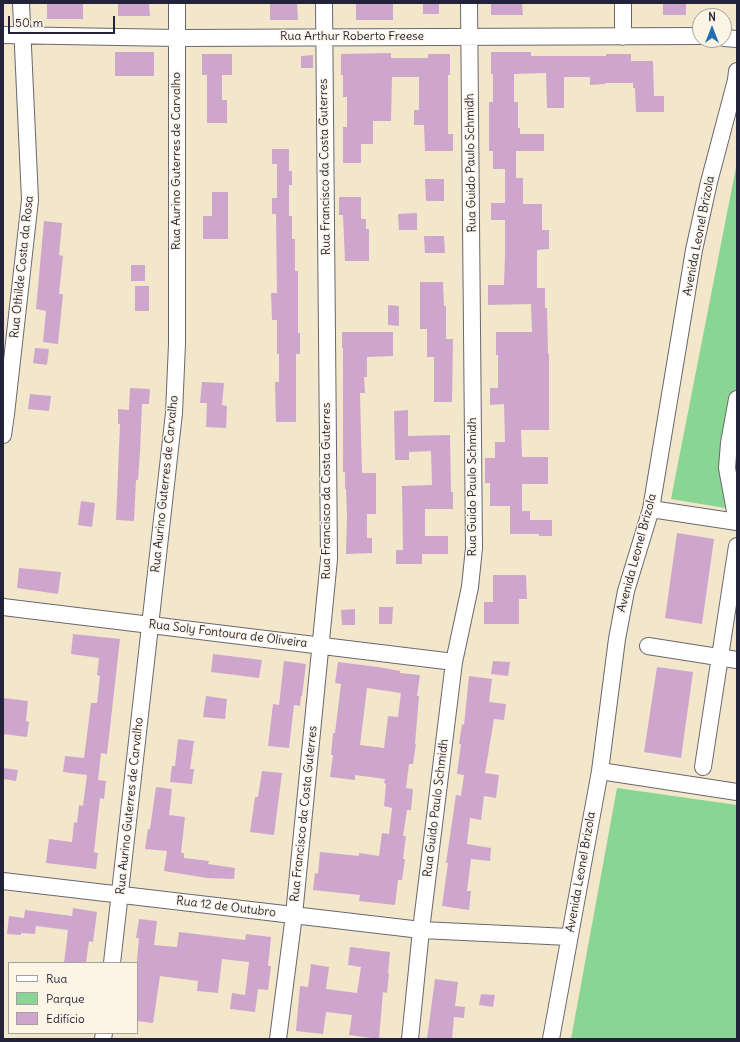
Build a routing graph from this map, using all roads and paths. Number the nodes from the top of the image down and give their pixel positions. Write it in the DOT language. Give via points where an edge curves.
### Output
graph roads {
  1 [pos="21,3"];
  2 [pos="177,3"];
  3 [pos="324,3"];
  4 [pos="469,3"];
  5 [pos="623,3"];
  6 [pos="22,35"];
  7 [pos="3,36"];
  8 [pos="470,36"];
  9 [pos="692,36"];
  10 [pos="324,37"];
  11 [pos="623,37"];
  12 [pos="177,38"];
  13 [pos="737,70"];
  14 [pos="737,399"];
  15 [pos="3,435"];
  16 [pos="651,509"];
  17 [pos="737,522"];
  18 [pos="737,546"];
  19 [pos="3,607"];
  20 [pos="150,625"];
  21 [pos="321,646"];
  22 [pos="648,646"];
  23 [pos="720,658"];
  24 [pos="737,660"];
  25 [pos="454,662"];
  26 [pos="703,766"];
  27 [pos="600,771"];
  28 [pos="737,792"];
  29 [pos="3,881"];
  30 [pos="121,895"];
  31 [pos="294,915"];
  32 [pos="421,930"];
  33 [pos="569,937"];
  34 [pos="112,962"];
  35 [pos="278,1039"];
  36 [pos="410,1039"];
  37 [pos="551,1039"];
  1 -- 6 [label="street, Rua Othilde Costa da Rosa"];
  2 -- 12 [label="street, Rua Aurino Guterres de Carvalho"];
  3 -- 10 [label="street, Rua Francisco da Costa Guterres"];
  4 -- 8 [label="street, Rua Guido Paulo Schmidh"];
  5 -- 11 [label="street"];
  6 -- 7 [label="street, Rua Arthur Roberto Freese"];
  6 -- 12 [label="street, Rua Arthur Roberto Freese"];
  6 -- 15 [label="street, Rua Othilde Costa da Rosa" via="30,200"];
  8 -- 10 [label="street, Rua Arthur Roberto Freese"];
  8 -- 11 [label="street, Rua Arthur Roberto Freese"];
  8 -- 25 [label="street, Rua Guido Paulo Schmidh" via="474,548 470,587"];
  9 -- 11 [label="street, Rua Arthur Roberto Freese"];
  10 -- 12 [label="street, Rua Arthur Roberto Freese"];
  10 -- 21 [label="street, Rua Francisco da Costa Guterres" via="329,559"];
  12 -- 20 [label="street, Rua Aurino Guterres de Carvalho" via="177,344 174,413"];
  13 -- 16 [label="street, Avenida Leonel Brizola" via="694,250"];
  14 -- 17 [label="street" via="728,443 728,468"];
  16 -- 17 [label="street"];
  16 -- 27 [label="street, Avenida Leonel Brizola" via="626,590"];
  18 -- 23 [label="street"];
  19 -- 20 [label="street, Rua Soly Fontoura de Oliveira"];
  20 -- 21 [label="street, Rua Soly Fontoura de Oliveira"];
  20 -- 30 [label="street, Rua Aurino Guterres de Carvalho"];
  21 -- 25 [label="street, Rua Soly Fontoura de Oliveira"];
  21 -- 31 [label="street, Rua Francisco da Costa Guterres"];
  22 -- 23 [label="street"];
  23 -- 24 [label="street"];
  23 -- 26 [label="street"];
  25 -- 32 [label="street, Rua Guido Paulo Schmidh"];
  27 -- 28 [label="street"];
  27 -- 33 [label="street, Avenida Leonel Brizola"];
  29 -- 30 [label="street, Rua 12 de Outubro"];
  30 -- 31 [label="street, Rua 12 de Outubro"];
  30 -- 34 [label="street, Rua Aurino Guterres de Carvalho"];
  31 -- 32 [label="street, Rua 12 de Outubro"];
  31 -- 35 [label="street, Rua Francisco da Costa Guterres"];
  32 -- 33 [label="street, Rua 12 de Outubro"];
  32 -- 36 [label="street, Rua Guido Paulo Schmidh"];
  33 -- 37 [label="street, Avenida Leonel Brizola"];
}
